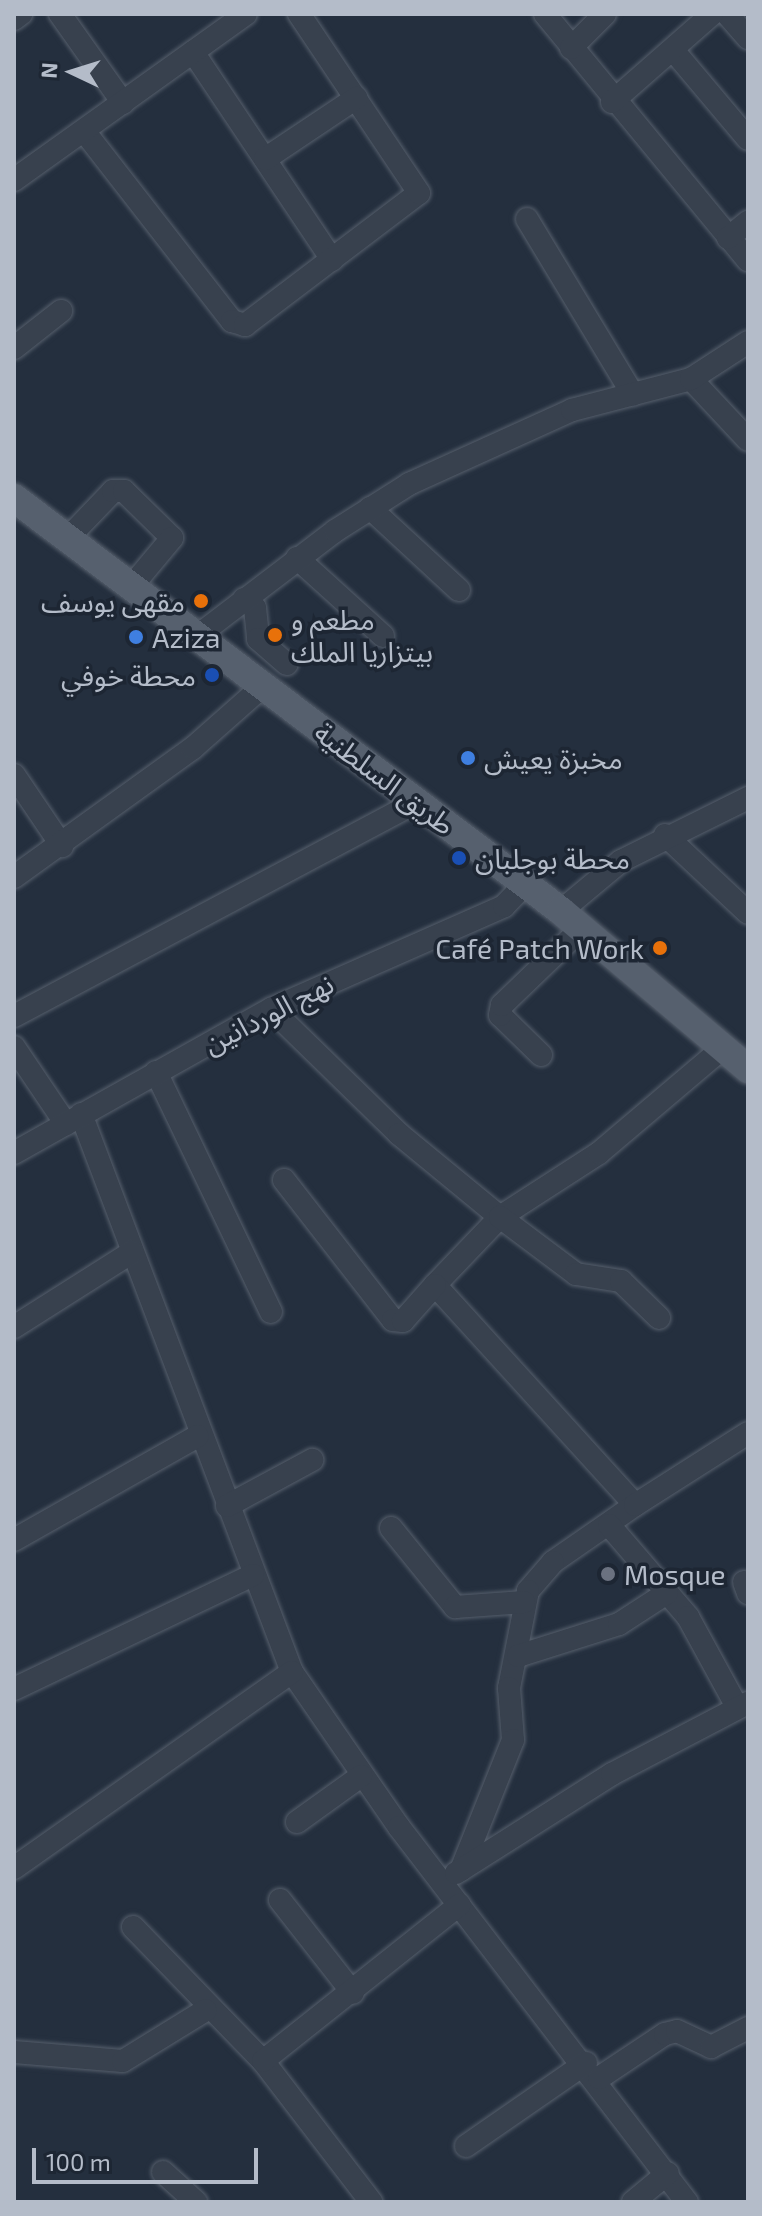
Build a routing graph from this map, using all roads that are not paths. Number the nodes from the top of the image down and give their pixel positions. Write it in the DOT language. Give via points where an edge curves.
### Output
graph roads {
  1 [pos="21,14"];
  2 [pos="60,14"];
  3 [pos="299,14"];
  4 [pos="545,14"];
  5 [pos="605,14"];
  6 [pos="712,14"];
  7 [pos="727,14"];
  8 [pos="242,15"];
  9 [pos="14,19"];
  10 [pos="748,38"];
  11 [pos="571,48"];
  12 [pos="673,50"];
  13 [pos="193,52"];
  14 [pos="356,98"];
  15 [pos="612,102"];
  16 [pos="123,103"];
  17 [pos="84,131"];
  18 [pos="748,139"];
  19 [pos="265,159"];
  20 [pos="14,180"];
  21 [pos="527,219"];
  22 [pos="748,222"];
  23 [pos="728,238"];
  24 [pos="332,260"];
  25 [pos="748,260"];
  26 [pos="61,311"];
  27 [pos="748,342"];
  28 [pos="14,348"];
  29 [pos="691,379"];
  30 [pos="633,395"];
  31 [pos="748,440"];
  32 [pos="14,498"];
  33 [pos="370,508"];
  34 [pos="68,538"];
  35 [pos="297,558"];
  36 [pos="131,587"];
  37 [pos="459,590"];
  38 [pos="244,599"];
  39 [pos="383,636"];
  40 [pos="196,637"];
  41 [pos="287,664"];
  42 [pos="262,687"];
  43 [pos="14,775"];
  44 [pos="748,798"];
  45 [pos="417,802"];
  46 [pos="23,804"];
  47 [pos="665,835"];
  48 [pos="62,846"];
  49 [pos="14,877"];
  50 [pos="525,884"];
  51 [pos="748,913"];
  52 [pos="572,920"];
  53 [pos="271,1009"];
  54 [pos="14,1016"];
  55 [pos="14,1047"];
  56 [pos="723,1048"];
  57 [pos="541,1055"];
  58 [pos="748,1069"];
  59 [pos="156,1072"];
  60 [pos="74,1119"];
  61 [pos="14,1153"];
  62 [pos="284,1180"];
  63 [pos="500,1217"];
  64 [pos="132,1252"];
  65 [pos="435,1285"];
  66 [pos="271,1312"];
  67 [pos="659,1318"];
  68 [pos="14,1327"];
  69 [pos="748,1433"];
  70 [pos="198,1436"];
  71 [pos="312,1460"];
  72 [pos="635,1505"];
  73 [pos="227,1506"];
  74 [pos="609,1525"];
  75 [pos="391,1528"];
  76 [pos="14,1540"];
  77 [pos="253,1575"];
  78 [pos="667,1593"];
  79 [pos="524,1602"];
  80 [pos="518,1656"];
  81 [pos="292,1672"];
  82 [pos="14,1689"];
  83 [pos="742,1705"];
  84 [pos="361,1776"];
  85 [pos="297,1822"];
  86 [pos="14,1868"];
  87 [pos="452,1876"];
  88 [pos="280,1900"];
  89 [pos="459,1905"];
  90 [pos="133,1927"];
  91 [pos="353,1993"];
  92 [pos="206,2010"];
  93 [pos="748,2028"];
  94 [pos="14,2052"];
  95 [pos="263,2061"];
  96 [pos="593,2071"];
  97 [pos="466,2146"];
  98 [pos="163,2172"];
  99 [pos="668,2173"];
  100 [pos="364,2200"];
  101 [pos="196,2202"];
  102 [pos="633,2202"];
  103 [pos="687,2202"];
  1 -- 9 [label="street"];
  2 -- 16 [label="street"];
  3 -- 14 [label="street"];
  4 -- 11 [label="street"];
  5 -- 11 [label="street"];
  6 -- 12 [label="street"];
  7 -- 10 [label="street"];
  8 -- 13 [label="street"];
  11 -- 15 [label="street"];
  12 -- 15 [label="street"];
  12 -- 18 [label="street"];
  13 -- 16 [label="street"];
  13 -- 19 [label="street"];
  14 -- 19 [label="street"];
  14 -- 24 [label="street" via="419,193"];
  15 -- 23 [label="street"];
  16 -- 17 [label="street"];
  17 -- 20 [label="street"];
  17 -- 24 [label="street" via="232,321 245,325"];
  19 -- 24 [label="street"];
  21 -- 30 [label="street"];
  22 -- 23 [label="street"];
  23 -- 25 [label="street"];
  26 -- 28 [label="street"];
  27 -- 29 [label="street"];
  29 -- 30 [label="street"];
  29 -- 31 [label="street"];
  30 -- 33 [label="street" via="544,421"];
  32 -- 34 [label="main road, طريق السلطنية"];
  33 -- 35 [label="street"];
  33 -- 37 [label="street"];
  34 -- 36 [label="main road, طريق السلطنية"];
  34 -- 36 [label="street" via="113,491 124,491 172,538"];
  35 -- 38 [label="street"];
  35 -- 39 [label="street"];
  36 -- 40 [label="main road, طريق السلطنية"];
  38 -- 40 [label="street"];
  38 -- 41 [label="street" via="255,608 258,639"];
  40 -- 42 [label="main road, طريق السلطنية"];
  42 -- 45 [label="main road, طريق السلطنية"];
  42 -- 48 [label="street"];
  43 -- 46 [label="street"];
  44 -- 47 [label="street"];
  45 -- 50 [label="main road, طريق السلطنية"];
  45 -- 54 [label="street"];
  46 -- 48 [label="street"];
  47 -- 51 [label="street"];
  47 -- 52 [label="street" via="589,883"];
  48 -- 49 [label="street"];
  50 -- 52 [label="main road, طريق السلطنية"];
  50 -- 53 [label="street, نهج الوردانين" via="504,906"];
  52 -- 56 [label="main road, طريق السلطنية"];
  52 -- 57 [label="street" via="502,1005 500,1015"];
  53 -- 59 [label="street, نهج الوردانين"];
  53 -- 63 [label="street" via="399,1134"];
  55 -- 60 [label="street"];
  56 -- 58 [label="main road, طريق السلطنية"];
  56 -- 63 [label="street" via="599,1153"];
  59 -- 60 [label="street, نهج الوردانين"];
  59 -- 66 [label="street"];
  60 -- 61 [label="street, نهج الوردانين"];
  60 -- 64 [label="street"];
  62 -- 65 [label="street" via="393,1320 403,1321"];
  63 -- 65 [label="street"];
  63 -- 67 [label="street" via="576,1274 621,1281"];
  64 -- 68 [label="street"];
  64 -- 70 [label="street"];
  65 -- 72 [label="street"];
  69 -- 72 [label="street"];
  70 -- 73 [label="street"];
  70 -- 76 [label="street"];
  71 -- 73 [label="street"];
  72 -- 74 [label="street"];
  73 -- 77 [label="street"];
  74 -- 78 [label="street"];
  74 -- 79 [label="street" via="553,1562"];
  75 -- 79 [label="street" via="455,1607 477,1611"];
  77 -- 81 [label="street"];
  77 -- 82 [label="street"];
  78 -- 80 [label="street" via="619,1624"];
  78 -- 83 [label="street"];
  79 -- 80 [label="street"];
  80 -- 87 [label="street" via="509,1688 513,1740"];
  81 -- 84 [label="street"];
  81 -- 86 [label="street"];
  83 -- 87 [label="street"];
  84 -- 85 [label="street"];
  84 -- 87 [label="street"];
  87 -- 89 [label="street"];
  88 -- 91 [label="street"];
  89 -- 91 [label="street"];
  89 -- 96 [label="street"];
  90 -- 92 [label="street"];
  91 -- 95 [label="street"];
  92 -- 94 [label="street" via="123,2061"];
  92 -- 95 [label="street"];
  93 -- 96 [label="street" via="711,2047 677,2031 665,2034"];
  95 -- 100 [label="street"];
  96 -- 97 [label="street"];
  96 -- 99 [label="street"];
  98 -- 101 [label="street"];
  99 -- 102 [label="street"];
  99 -- 103 [label="street"];
}
